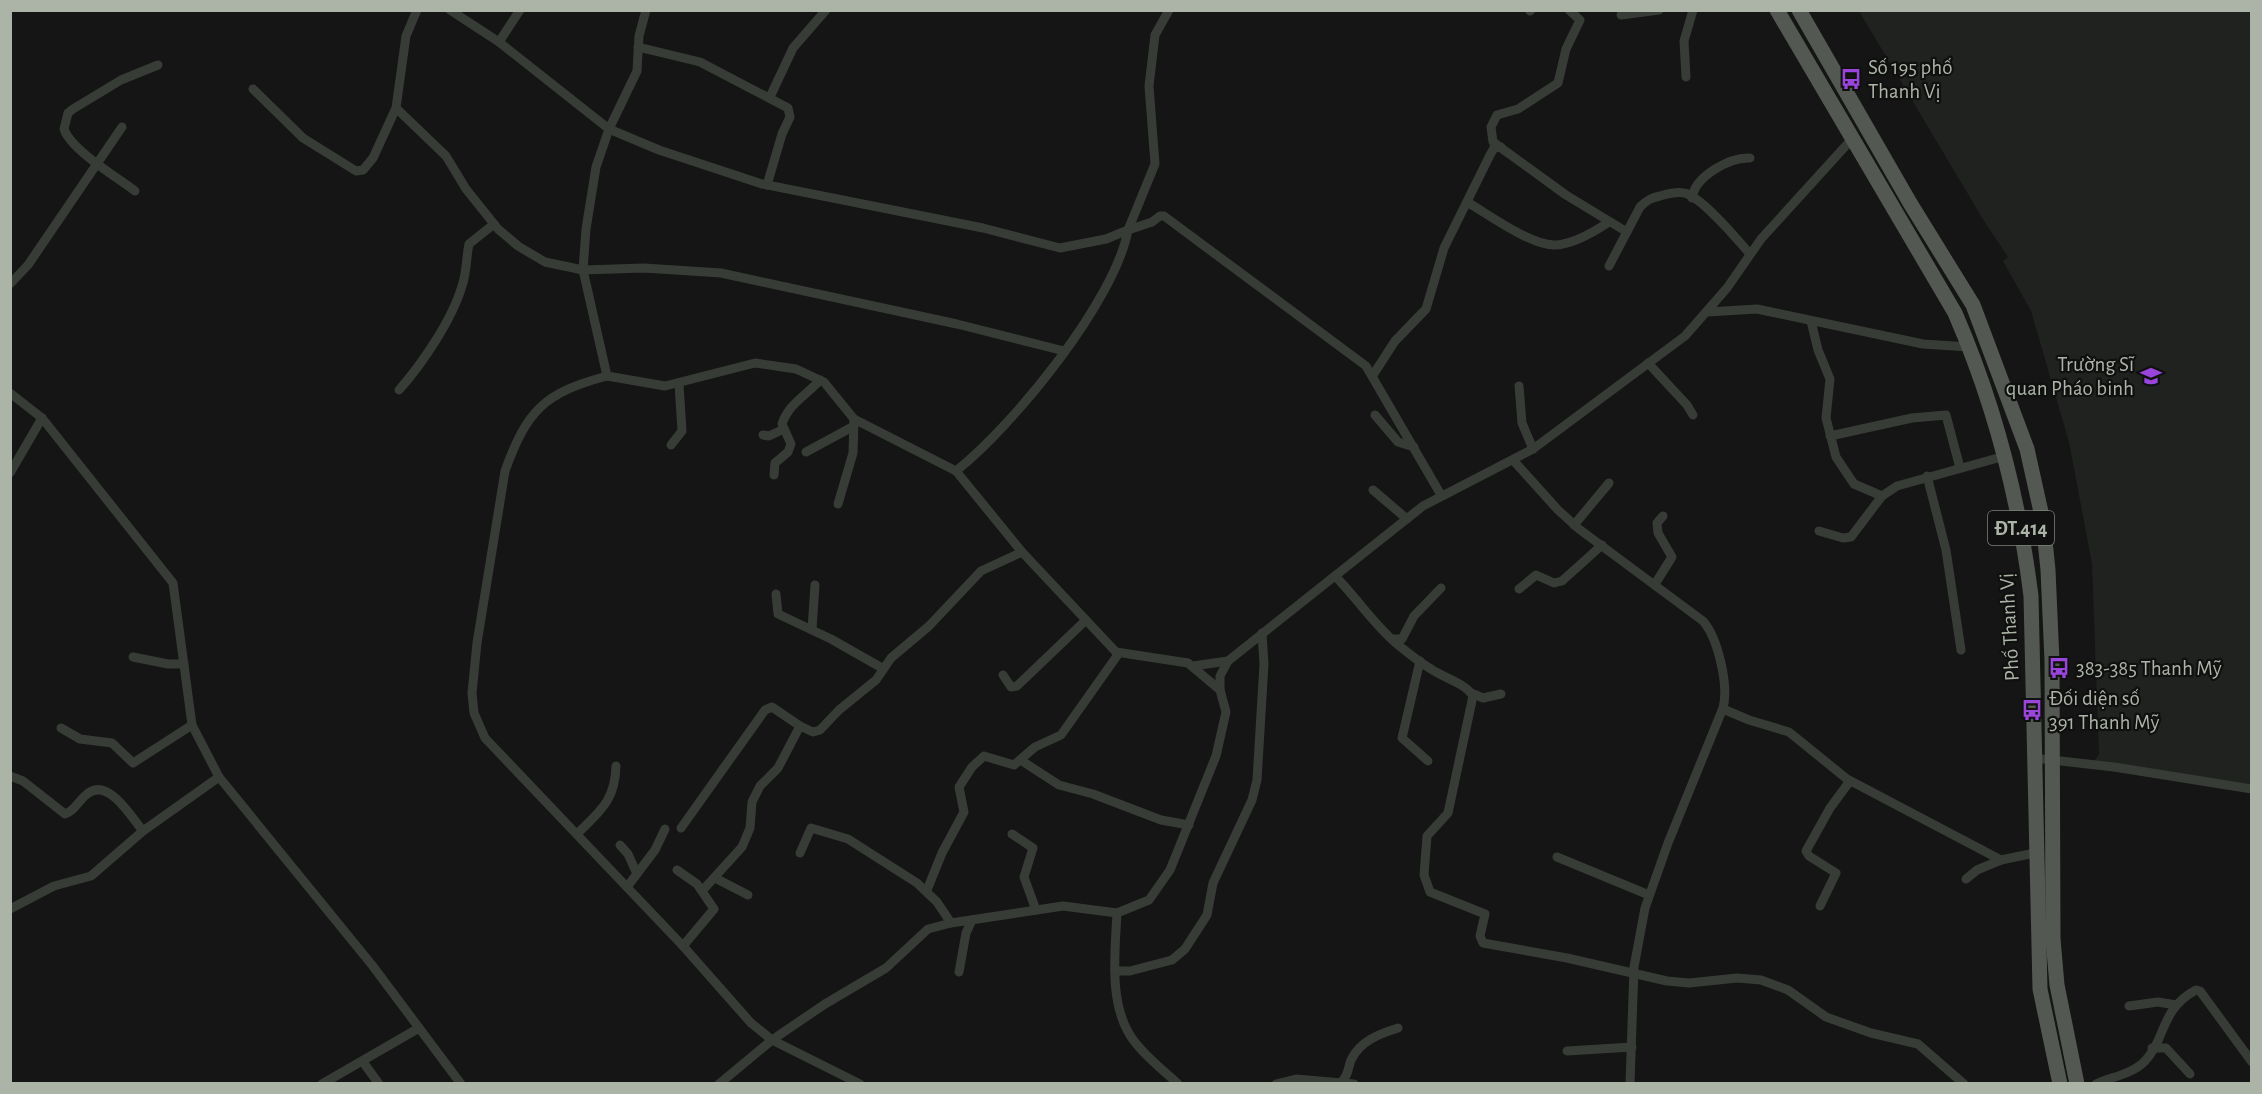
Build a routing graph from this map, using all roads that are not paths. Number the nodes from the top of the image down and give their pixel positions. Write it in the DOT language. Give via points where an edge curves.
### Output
graph roads {
  1 [pos="417,10"];
  2 [pos="450,10"];
  3 [pos="520,10"];
  4 [pos="646,10"];
  5 [pos="826,10"];
  6 [pos="1169,10"];
  7 [pos="1569,10"];
  8 [pos="1586,10"];
  9 [pos="1659,10"];
  10 [pos="1693,10"];
  11 [pos="1777,10"];
  12 [pos="1799,10"];
  13 [pos="1621,15"];
  14 [pos="1580,20"];
  15 [pos="499,42"];
  16 [pos="638,47"];
  17 [pos="158,65"];
  18 [pos="1686,77"];
  19 [pos="253,89"];
  20 [pos="770,97"];
  21 [pos="396,108"];
  22 [pos="122,127"];
  23 [pos="609,129"];
  24 [pos="1851,140"];
  25 [pos="1501,147"];
  26 [pos="1750,158"];
  27 [pos="97,162"];
  28 [pos="767,185"];
  29 [pos="135,190"];
  30 [pos="1692,198"];
  31 [pos="1467,202"];
  32 [pos="1609,222"];
  33 [pos="490,227"];
  34 [pos="1128,230"];
  35 [pos="1627,232"];
  36 [pos="1750,254"];
  37 [pos="1609,266"];
  38 [pos="583,270"];
  39 [pos="10,284"];
  40 [pos="1707,312"];
  41 [pos="1811,321"];
  42 [pos="1969,346"];
  43 [pos="1064,351"];
  44 [pos="1648,363"];
  45 [pos="1372,375"];
  46 [pos="607,376"];
  47 [pos="820,380"];
  48 [pos="679,384"];
  49 [pos="1519,386"];
  50 [pos="399,390"];
  51 [pos="10,393"];
  52 [pos="1375,415"];
  53 [pos="1693,415"];
  54 [pos="42,418"];
  55 [pos="854,422"];
  56 [pos="784,429"];
  57 [pos="764,435"];
  58 [pos="1830,436"];
  59 [pos="671,445"];
  60 [pos="1414,447"];
  61 [pos="1533,448"];
  62 [pos="806,453"];
  63 [pos="2005,456"];
  64 [pos="1514,459"];
  65 [pos="1960,468"];
  66 [pos="956,471"];
  67 [pos="10,473"];
  68 [pos="774,475"];
  69 [pos="1927,476"];
  70 [pos="1609,483"];
  71 [pos="1373,490"];
  72 [pos="1441,495"];
  73 [pos="1882,496"];
  74 [pos="838,504"];
  75 [pos="1663,516"];
  76 [pos="1407,519"];
  77 [pos="1574,525"];
  78 [pos="1819,531"];
  79 [pos="1602,545"];
  80 [pos="1022,552"];
  81 [pos="1335,576"];
  82 [pos="1655,584"];
  83 [pos="815,585"];
  84 [pos="1441,588"];
  85 [pos="1519,589"];
  86 [pos="776,594"];
  87 [pos="1086,620"];
  88 [pos="812,629"];
  89 [pos="1262,633"];
  90 [pos="1392,639"];
  91 [pos="1961,650"];
  92 [pos="1119,653"];
  93 [pos="133,657"];
  94 [pos="1228,661"];
  95 [pos="1420,661"];
  96 [pos="184,664"];
  97 [pos="1193,666"];
  98 [pos="882,668"];
  99 [pos="1003,675"];
  100 [pos="1220,690"];
  101 [pos="1471,693"];
  102 [pos="1501,694"];
  103 [pos="1723,709"];
  104 [pos="192,725"];
  105 [pos="800,726"];
  106 [pos="61,728"];
  107 [pos="2034,758"];
  108 [pos="2052,760"];
  109 [pos="1022,761"];
  110 [pos="1428,761"];
  111 [pos="616,766"];
  112 [pos="10,776"];
  113 [pos="219,777"];
  114 [pos="1850,781"];
  115 [pos="2252,789"];
  116 [pos="1189,825"];
  117 [pos="681,828"];
  118 [pos="665,829"];
  119 [pos="143,831"];
  120 [pos="577,834"];
  121 [pos="1012,834"];
  122 [pos="620,845"];
  123 [pos="800,853"];
  124 [pos="2036,853"];
  125 [pos="1557,857"];
  126 [pos="2001,860"];
  127 [pos="677,870"];
  128 [pos="638,874"];
  129 [pos="715,878"];
  130 [pos="1966,879"];
  131 [pos="627,887"];
  132 [pos="927,890"];
  133 [pos="702,891"];
  134 [pos="748,895"];
  135 [pos="1649,895"];
  136 [pos="1820,906"];
  137 [pos="10,909"];
  138 [pos="1036,910"];
  139 [pos="1117,913"];
  140 [pos="972,920"];
  141 [pos="951,923"];
  142 [pos="683,946"];
  143 [pos="1115,971"];
  144 [pos="959,972"];
  145 [pos="1634,974"];
  146 [pos="2176,1005"];
  147 [pos="2129,1006"];
  148 [pos="419,1028"];
  149 [pos="1398,1028"];
  150 [pos="772,1040"];
  151 [pos="1632,1047"];
  152 [pos="2152,1048"];
  153 [pos="1567,1051"];
  154 [pos="363,1062"];
  155 [pos="2252,1062"];
  156 [pos="2190,1074"];
  157 [pos="1341,1082"];
  158 [pos="322,1083"];
  159 [pos="379,1083"];
  160 [pos="461,1083"];
  161 [pos="719,1083"];
  162 [pos="860,1083"];
  163 [pos="1178,1083"];
  164 [pos="1276,1083"];
  165 [pos="1354,1083"];
  166 [pos="1630,1083"];
  167 [pos="1964,1083"];
  168 [pos="2060,1083"];
  169 [pos="2077,1083"];
  170 [pos="2096,1083"];
  1 -- 21 [label="street" via="406,36"];
  2 -- 15 [label="street"];
  3 -- 15 [label="street"];
  4 -- 16 [label="street"];
  5 -- 20 [label="street" via="796,43"];
  6 -- 34 [label="street" via="1155,35 1149,86 1155,164"];
  7 -- 14 [label="street"];
  8 -- 14 [label="street"];
  9 -- 13 [label="street"];
  10 -- 18 [label="street" via="1684,41"];
  11 -- 24 [label="main road, Phố Thanh Vị / ĐT.414"];
  12 -- 108 [label="main road, Phố Thanh Vị" via="1973,305 2027,449 2043,522 2048,570"];
  14 -- 25 [label="street" via="1566,49 1558,83 1492,121 1490,134"];
  15 -- 23 [label="street"];
  16 -- 20 [label="street" via="700,62"];
  16 -- 23 [label="street" via="637,71"];
  17 -- 27 [label="street" via="121,80 68,113 65,133"];
  19 -- 21 [label="street" via="303,138 357,171 370,163"];
  20 -- 28 [label="street" via="787,107 790,115"];
  21 -- 33 [label="street" via="446,156"];
  22 -- 27 [label="street"];
  23 -- 28 [label="street" via="659,150"];
  23 -- 38 [label="street" via="596,167"];
  24 -- 36 [label="street"];
  24 -- 42 [label="main road, Phố Thanh Vị / ĐT.414" via="1955,312"];
  25 -- 31 [label="street" via="1494,148"];
  25 -- 32 [label="street"];
  26 -- 30 [label="street" via="1737,157 1724,164 1694,189"];
  27 -- 29 [label="street"];
  27 -- 39 [label="street" via="28,265"];
  28 -- 34 [label="street" via="972,226 1060,248 1106,239"];
  30 -- 35 [label="street" via="1685,193 1647,199"];
  30 -- 36 [label="street" via="1725,225"];
  31 -- 32 [label="street" via="1533,239 1554,245 1586,235"];
  31 -- 45 [label="street" via="1444,248 1426,309 1395,341"];
  32 -- 35 [label="street"];
  33 -- 38 [label="street" via="545,262"];
  33 -- 50 [label="street" via="469,244 458,297 424,360"];
  34 -- 43 [label="street" via="1113,274"];
  34 -- 45 [label="street" via="1164,216 1347,352"];
  35 -- 37 [label="street"];
  36 -- 40 [label="street"];
  38 -- 43 [label="street" via="644,268 721,273"];
  38 -- 46 [label="street"];
  40 -- 41 [label="street" via="1757,309"];
  40 -- 44 [label="street" via="1685,336"];
  41 -- 42 [label="street" via="1933,345"];
  41 -- 58 [label="street" via="1830,379 1826,418"];
  42 -- 63 [label="main road, Phố Thanh Vị / ĐT.414"];
  43 -- 66 [label="street" via="1012,418"];
  44 -- 53 [label="street"];
  44 -- 61 [label="street"];
  45 -- 60 [label="street"];
  46 -- 48 [label="street" via="665,386"];
  46 -- 120 [label="street" via="572,385 539,406 514,447 505,471 472,693 474,713 485,738"];
  47 -- 48 [label="street" via="796,369 755,363"];
  47 -- 55 [label="street"];
  47 -- 56 [label="street" via="791,405 782,424"];
  48 -- 59 [label="street" via="682,431"];
  49 -- 61 [label="street" via="1522,423"];
  51 -- 54 [label="street"];
  52 -- 60 [label="street" via="1398,442"];
  54 -- 67 [label="street"];
  54 -- 96 [label="street" via="173,583"];
  55 -- 62 [label="street"];
  55 -- 66 [label="street"];
  55 -- 74 [label="street" via="853,453"];
  56 -- 57 [label="street"];
  56 -- 68 [label="street" via="791,444 775,463"];
  58 -- 65 [label="street" via="1912,417 1946,415"];
  58 -- 73 [label="street" via="1836,457 1854,484"];
  60 -- 72 [label="street"];
  61 -- 64 [label="street"];
  63 -- 65 [label="street"];
  63 -- 107 [label="main road, Phố Thanh Vị / ĐT.414" via="2031,596"];
  64 -- 72 [label="street"];
  64 -- 77 [label="street"];
  65 -- 69 [label="street"];
  66 -- 80 [label="street"];
  69 -- 73 [label="street" via="1897,486"];
  69 -- 91 [label="street" via="1946,550"];
  70 -- 77 [label="street"];
  71 -- 76 [label="street"];
  72 -- 76 [label="street"];
  73 -- 78 [label="street" via="1851,537"];
  75 -- 82 [label="street" via="1657,523 1658,533 1672,557"];
  76 -- 81 [label="street"];
  77 -- 79 [label="street"];
  79 -- 82 [label="street"];
  79 -- 85 [label="street" via="1562,582 1554,584 1536,575"];
  80 -- 87 [label="street"];
  80 -- 98 [label="street" via="981,571"];
  81 -- 89 [label="street"];
  81 -- 90 [label="street"];
  82 -- 103 [label="street" via="1709,628 1725,689"];
  83 -- 88 [label="street"];
  84 -- 90 [label="street" via="1414,616 1401,639"];
  86 -- 88 [label="street" via="778,614"];
  87 -- 92 [label="street"];
  87 -- 99 [label="street" via="1017,686 1011,687"];
  88 -- 98 [label="street"];
  89 -- 94 [label="street"];
  89 -- 143 [label="street" via="1264,676 1257,780 1252,800 1213,883 1207,915 1185,949 1172,960"];
  90 -- 95 [label="street"];
  92 -- 97 [label="street"];
  92 -- 109 [label="street" via="1061,735 1035,747"];
  93 -- 96 [label="street"];
  94 -- 97 [label="street"];
  94 -- 100 [label="street" via="1220,676"];
  95 -- 101 [label="street"];
  95 -- 110 [label="street" via="1402,738"];
  96 -- 104 [label="street"];
  97 -- 100 [label="street"];
  98 -- 105 [label="street" via="876,680 820,730 813,732"];
  100 -- 116 [label="street" via="1226,718"];
  101 -- 102 [label="street" via="1483,698"];
  101 -- 145 [label="street" via="1472,704 1448,813 1427,836 1425,885 1440,898 1485,915 1480,939 1488,946 1550,954"];
  103 -- 114 [label="street" via="1794,735"];
  103 -- 135 [label="street"];
  104 -- 106 [label="street" via="133,763 112,743 80,739"];
  104 -- 113 [label="street"];
  105 -- 117 [label="street" via="775,708 765,710"];
  105 -- 129 [label="street" via="778,768 760,786 752,802 750,828 742,847"];
  107 -- 108 [label="street"];
  107 -- 124 [label="main road, Phố Thanh Vị / ĐT.414"];
  108 -- 115 [label="street"];
  108 -- 169 [label="main road, Phố Thanh Vị" via="2053,939 2057,985"];
  109 -- 116 [label="street" via="1059,785 1161,820"];
  109 -- 132 [label="street" via="1011,765 984,756 966,775 959,787 964,812"];
  111 -- 120 [label="street" via="615,786 609,799"];
  112 -- 119 [label="street" via="23,781 65,814 87,793 98,788 104,790"];
  113 -- 119 [label="street"];
  113 -- 148 [label="street"];
  114 -- 126 [label="street"];
  114 -- 136 [label="street" via="1806,851 1836,873"];
  116 -- 139 [label="street" via="1158,890 1140,905"];
  118 -- 128 [label="street"];
  119 -- 137 [label="street" via="90,876 54,886"];
  120 -- 131 [label="street"];
  121 -- 138 [label="street" via="1033,848 1024,877"];
  122 -- 128 [label="street"];
  123 -- 132 [label="street" via="809,831 817,828 862,847"];
  124 -- 126 [label="street"];
  124 -- 168 [label="main road, Phố Thanh Vị / ĐT.414" via="2040,989"];
  125 -- 135 [label="street"];
  126 -- 130 [label="street"];
  127 -- 133 [label="street" via="690,877"];
  128 -- 131 [label="street"];
  129 -- 133 [label="street"];
  129 -- 134 [label="street"];
  131 -- 142 [label="street"];
  132 -- 141 [label="street"];
  133 -- 142 [label="street" via="713,913"];
  135 -- 145 [label="street" via="1638,934"];
  138 -- 139 [label="street" via="1071,905"];
  138 -- 140 [label="street"];
  139 -- 143 [label="street"];
  140 -- 141 [label="street"];
  140 -- 144 [label="street"];
  141 -- 150 [label="street" via="922,933 886,968"];
  142 -- 150 [label="street" via="736,1007"];
  143 -- 163 [label="street" via="1120,1006 1134,1041"];
  145 -- 151 [label="street"];
  145 -- 167 [label="street" via="1689,983 1749,978 1778,986 1826,1017 1871,1034 1918,1044"];
  146 -- 147 [label="street" via="2158,1002"];
  146 -- 152 [label="street"];
  146 -- 155 [label="street" via="2196,990 2200,992"];
  148 -- 154 [label="street"];
  148 -- 160 [label="street"];
  149 -- 157 [label="street" via="1364,1044"];
  150 -- 161 [label="street"];
  150 -- 162 [label="street"];
  151 -- 153 [label="street"];
  151 -- 166 [label="street"];
  152 -- 156 [label="street" via="2166,1048"];
  152 -- 170 [label="street" via="2138,1066"];
  154 -- 158 [label="street"];
  154 -- 159 [label="street"];
  157 -- 164 [label="street" via="1296,1079"];
  157 -- 165 [label="street"];
}
